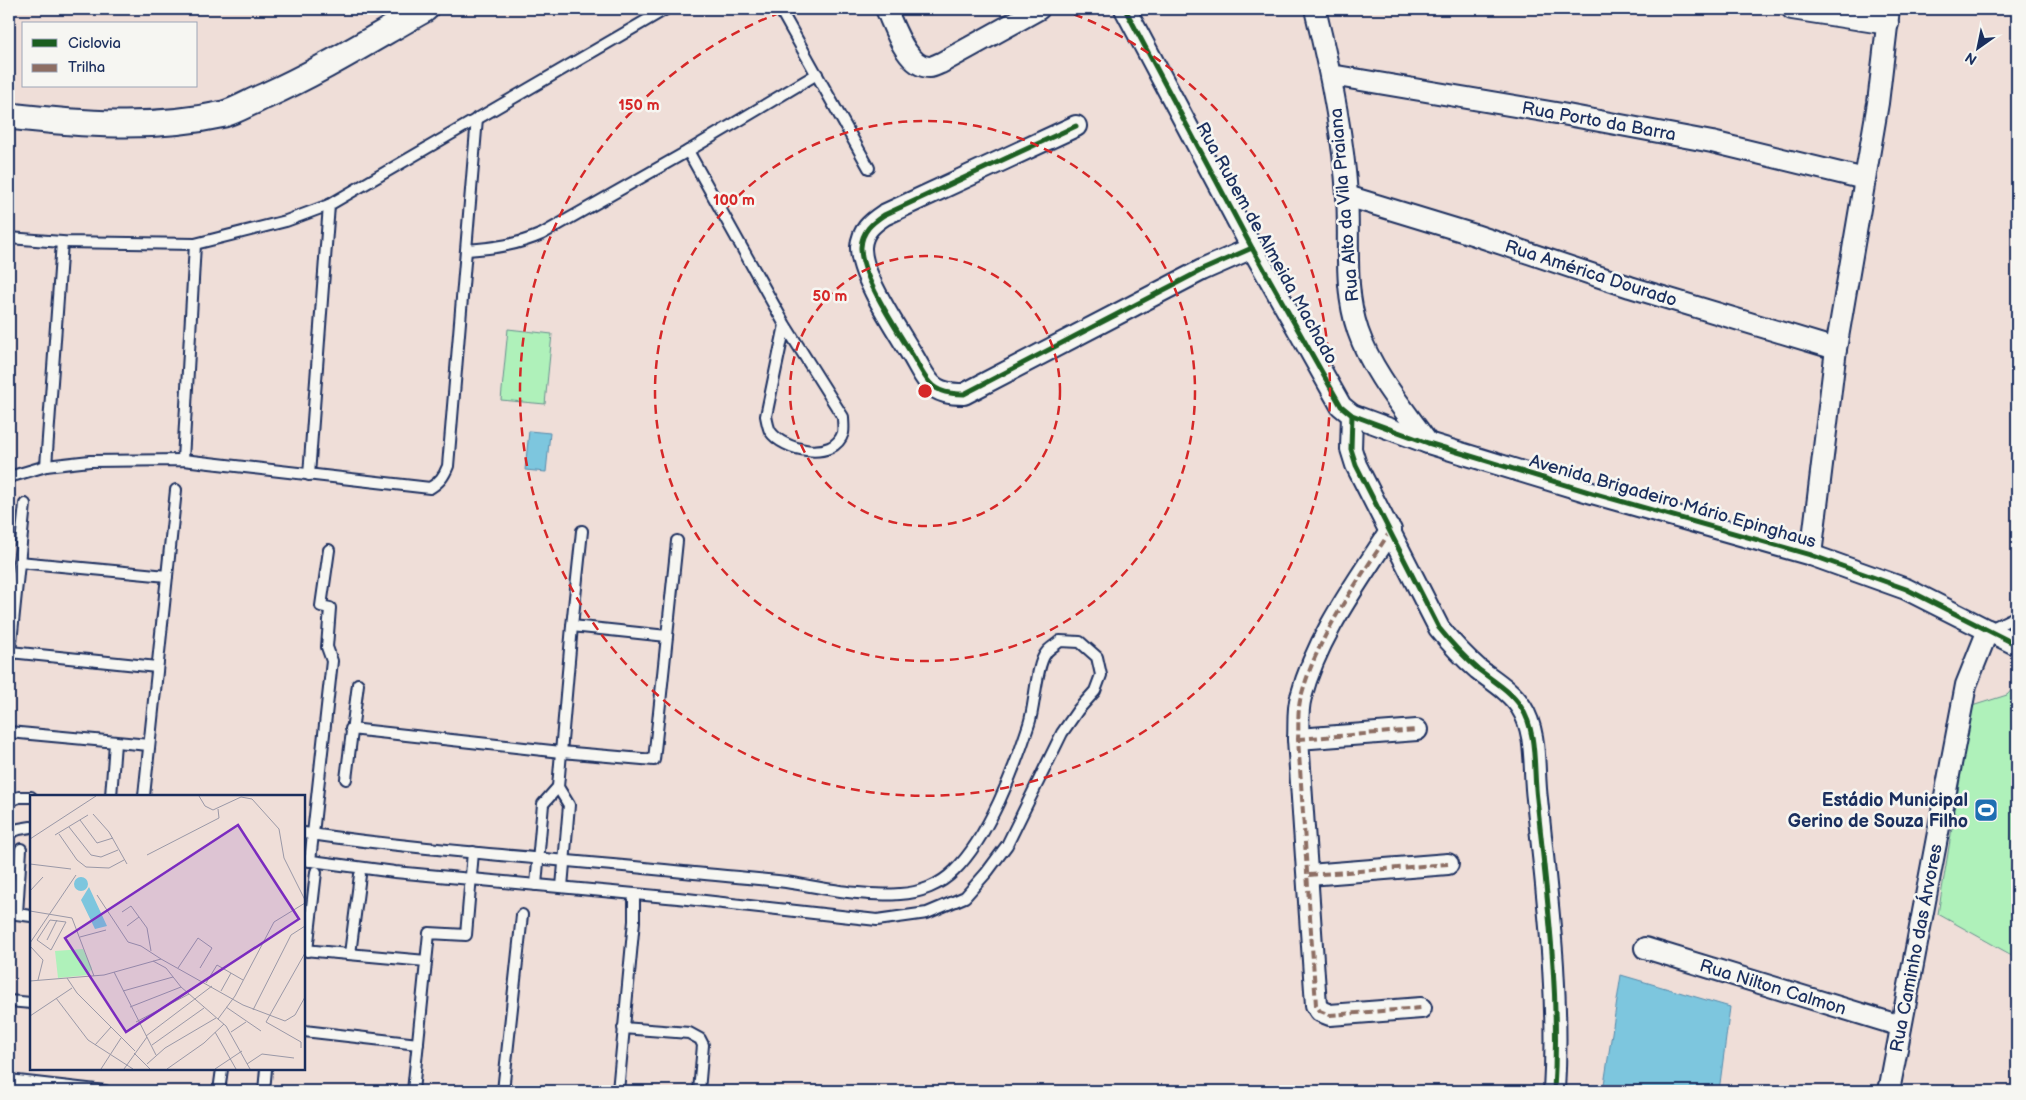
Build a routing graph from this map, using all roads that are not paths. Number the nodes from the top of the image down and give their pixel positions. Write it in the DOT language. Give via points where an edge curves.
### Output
graph roads {
  1 [pos="425,9"];
  2 [pos="666,9"];
  3 [pos="780,9"];
  4 [pos="886,9"];
  5 [pos="1039,9"];
  6 [pos="1125,9"];
  7 [pos="1315,9"];
  8 [pos="1792,9"];
  9 [pos="1889,16"];
  10 [pos="816,74"];
  11 [pos="1331,75"];
  12 [pos="9,116"];
  13 [pos="477,118"];
  14 [pos="1076,126"];
  15 [pos="688,151"];
  16 [pos="868,168"];
  17 [pos="1865,179"];
  18 [pos="1347,196"];
  19 [pos="329,205"];
  20 [pos="9,238"];
  21 [pos="62,242"];
  22 [pos="195,244"];
  23 [pos="1252,248"];
  24 [pos="468,250"];
  25 [pos="785,325"];
  26 [pos="1836,349"];
  27 [pos="1352,415"];
  28 [pos="1428,443"];
  29 [pos="183,460"];
  30 [pos="46,466"];
  31 [pos="309,475"];
  32 [pos="9,477"];
  33 [pos="176,490"];
  34 [pos="24,504"];
  35 [pos="1391,530"];
  36 [pos="582,531"];
  37 [pos="677,542"];
  38 [pos="329,550"];
  39 [pos="1811,555"];
  40 [pos="19,562"];
  41 [pos="167,576"];
  42 [pos="2017,616"];
  43 [pos="572,626"];
  44 [pos="1988,630"];
  45 [pos="667,636"];
  46 [pos="2017,645"];
  47 [pos="9,657"];
  48 [pos="157,667"];
  49 [pos="358,684"];
  50 [pos="352,730"];
  51 [pos="1418,730"];
  52 [pos="9,732"];
  53 [pos="1298,739"];
  54 [pos="115,743"];
  55 [pos="149,745"];
  56 [pos="560,752"];
  57 [pos="346,780"];
  58 [pos="558,787"];
  59 [pos="110,795"];
  60 [pos="144,795"];
  61 [pos="30,797"];
  62 [pos="9,801"];
  63 [pos="30,827"];
  64 [pos="9,833"];
  65 [pos="309,834"];
  66 [pos="21,849"];
  67 [pos="473,852"];
  68 [pos="538,858"];
  69 [pos="307,861"];
  70 [pos="565,861"];
  71 [pos="1448,864"];
  72 [pos="316,872"];
  73 [pos="1309,875"];
  74 [pos="360,876"];
  75 [pos="471,879"];
  76 [pos="536,885"];
  77 [pos="562,887"];
  78 [pos="634,894"];
  79 [pos="13,914"];
  80 [pos="522,915"];
  81 [pos="30,916"];
  82 [pos="1646,948"];
  83 [pos="306,951"];
  84 [pos="350,954"];
  85 [pos="426,961"];
  86 [pos="9,1001"];
  87 [pos="30,1003"];
  88 [pos="1421,1008"];
  89 [pos="1901,1026"];
  90 [pos="623,1028"];
  91 [pos="305,1032"];
  92 [pos="418,1044"];
  93 [pos="222,1070"];
  94 [pos="266,1070"];
  95 [pos="9,1080"];
  96 [pos="105,1091"];
  97 [pos="219,1091"];
  98 [pos="264,1091"];
  99 [pos="413,1091"];
  100 [pos="503,1091"];
  101 [pos="618,1091"];
  102 [pos="699,1091"];
  103 [pos="1554,1091"];
  104 [pos="1889,1091"];
  1 -- 12 [label="street" via="296,82 226,113 166,124 52,121"];
  2 -- 13 [label="lane"];
  3 -- 10 [label="lane"];
  4 -- 5 [label="street" via="908,55 918,64 930,67"];
  6 -- 23 [label="street, Rua Rubem de Almeida Machado"];
  7 -- 11 [label="street, Rua Alto da Vila Praiana"];
  8 -- 9 [label="street"];
  9 -- 17 [label="street"];
  10 -- 15 [label="lane"];
  10 -- 16 [label="lane"];
  11 -- 17 [label="street, Rua Porto da Barra" via="1712,142"];
  11 -- 18 [label="street, Rua Alto da Vila Praiana" via="1342,136"];
  13 -- 19 [label="lane"];
  13 -- 24 [label="lane"];
  14 -- 23 [label="street" via="884,215 865,232 861,249 865,268 885,310 930,384 950,394 964,394 1202,270"];
  15 -- 24 [label="lane" via="524,242"];
  15 -- 25 [label="lane"];
  17 -- 26 [label="street"];
  18 -- 26 [label="street, Rua América Dourado"];
  18 -- 28 [label="street, Rua Alto da Vila Praiana" via="1347,266 1353,313 1359,332 1370,357"];
  19 -- 22 [label="lane" via="269,226"];
  19 -- 31 [label="lane"];
  20 -- 21 [label="lane"];
  21 -- 22 [label="lane"];
  21 -- 30 [label="lane"];
  22 -- 29 [label="lane"];
  23 -- 27 [label="street, Rua Rubem de Almeida Machado" via="1341,406"];
  24 -- 31 [label="lane" via="448,466 444,477 430,488"];
  25 -- 25 [label="lane" via="843,417 843,432 829,449 814,452 799,449 783,442 769,430 766,416"];
  26 -- 39 [label="street"];
  27 -- 28 [label="street, Rua Rubem de Almeida Machado"];
  27 -- 35 [label="street" via="1351,449 1356,465"];
  28 -- 39 [label="street, Avenida Brigadeiro Mário Epinghaus"];
  29 -- 30 [label="lane" via="90,461"];
  29 -- 31 [label="lane"];
  30 -- 32 [label="lane"];
  33 -- 41 [label="lane"];
  34 -- 40 [label="lane"];
  35 -- 53 [label="street" via="1319,648 1300,698"];
  35 -- 103 [label="street" via="1439,628 1454,647 1511,695 1531,728 1554,972"];
  36 -- 43 [label="lane"];
  37 -- 45 [label="lane"];
  38 -- 65 [label="lane" via="320,606 330,608 327,647 332,661"];
  39 -- 44 [label="street, Avenida Brigadeiro Mário Epinghaus" via="1906,589"];
  40 -- 41 [label="lane"];
  40 -- 47 [label="lane"];
  41 -- 48 [label="lane"];
  42 -- 44 [label="lane"];
  43 -- 45 [label="lane"];
  43 -- 56 [label="lane"];
  44 -- 46 [label="street, Avenida Brigadeiro Mário Epinghaus"];
  44 -- 89 [label="street, Rua Caminho das Árvores" via="1966,685"];
  45 -- 56 [label="lane" via="654,760"];
  47 -- 48 [label="lane"];
  48 -- 55 [label="lane"];
  49 -- 50 [label="lane"];
  50 -- 56 [label="lane"];
  50 -- 57 [label="lane"];
  51 -- 53 [label="street"];
  52 -- 54 [label="lane"];
  53 -- 73 [label="street"];
  54 -- 55 [label="lane"];
  54 -- 59 [label="lane"];
  55 -- 60 [label="lane"];
  56 -- 58 [label="lane"];
  58 -- 68 [label="lane" via="543,804"];
  58 -- 70 [label="lane" via="569,805"];
  61 -- 62 [label="lane"];
  63 -- 64 [label="lane"];
  65 -- 67 [label="lane"];
  65 -- 69 [label="lane"];
  66 -- 79 [label="lane"];
  67 -- 68 [label="lane"];
  67 -- 75 [label="lane"];
  68 -- 70 [label="lane"];
  68 -- 76 [label="lane"];
  69 -- 75 [label="lane"];
  70 -- 77 [label="lane"];
  70 -- 78 [label="lane" via="782,882 864,894 903,894 934,886 954,870 979,839 1005,786 1030,723 1039,667 1046,653 1060,641 1080,642 1097,657 1102,675 1095,691 1062,733 1007,844 965,897 926,913 877,920"];
  71 -- 73 [label="street"];
  72 -- 83 [label="lane"];
  73 -- 88 [label="street" via="1316,1005 1320,1011 1330,1015"];
  74 -- 84 [label="lane"];
  75 -- 76 [label="lane"];
  75 -- 85 [label="lane" via="466,935 429,933"];
  76 -- 77 [label="lane"];
  77 -- 78 [label="lane"];
  78 -- 90 [label="lane"];
  79 -- 81 [label="lane"];
  80 -- 100 [label="lane"];
  82 -- 89 [label="street, Rua Nilton Calmon"];
  83 -- 84 [label="lane"];
  84 -- 85 [label="lane"];
  85 -- 92 [label="lane"];
  86 -- 87 [label="lane"];
  89 -- 104 [label="street, Rua Caminho das Árvores"];
  90 -- 101 [label="lane"];
  90 -- 102 [label="lane" via="689,1033 700,1040 703,1045"];
  91 -- 92 [label="lane"];
  92 -- 99 [label="lane"];
  93 -- 97 [label="lane"];
  94 -- 98 [label="lane"];
  95 -- 96 [label="lane"];
}
